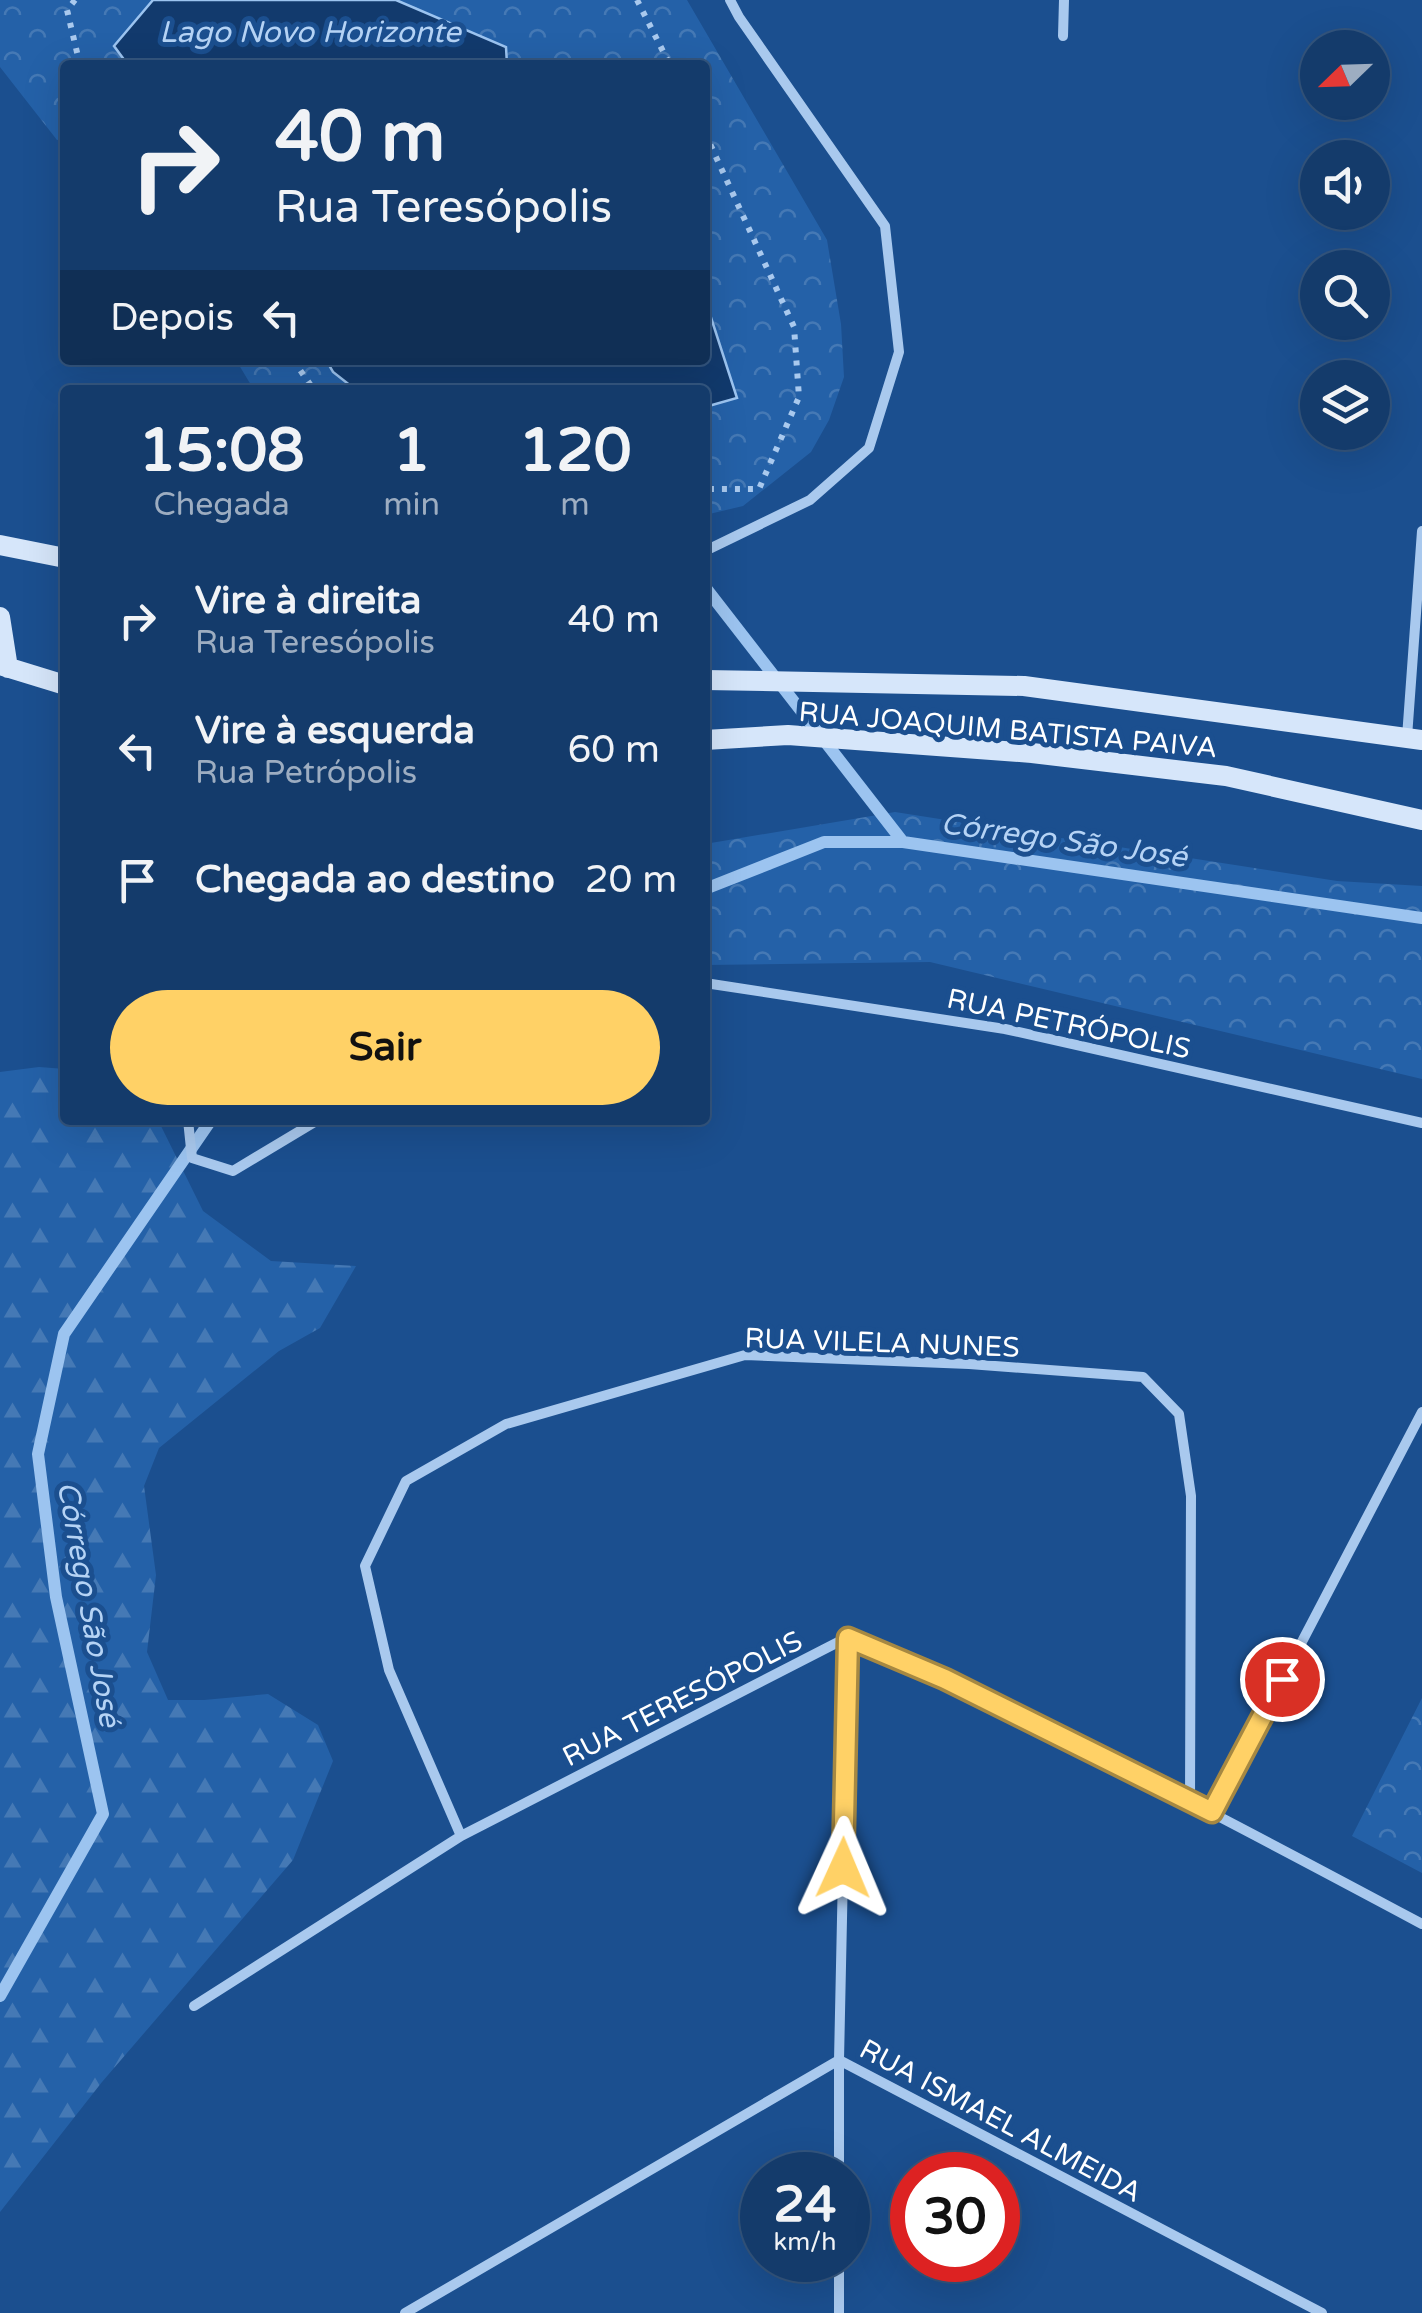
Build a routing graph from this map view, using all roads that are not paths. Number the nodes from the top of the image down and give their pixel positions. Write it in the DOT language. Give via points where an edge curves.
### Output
graph roads {
  1 [pos="730,0"];
  2 [pos="1064,0"];
  3 [pos="1063,36"];
  4 [pos="1422,531"];
  5 [pos="0,544"];
  6 [pos="710,549"];
  7 [pos="60,557"];
  8 [pos="0,617"];
  9 [pos="3,672"];
  10 [pos="710,680"];
  11 [pos="60,684"];
  12 [pos="1414,739"];
  13 [pos="710,740"];
  14 [pos="1422,820"];
  15 [pos="710,983"];
  16 [pos="1422,1122"];
  17 [pos="189,1125"];
  18 [pos="310,1125"];
  19 [pos="1422,1412"];
  20 [pos="848,1638"];
  21 [pos="1190,1802"];
  22 [pos="1212,1812"];
  23 [pos="461,1836"];
  24 [pos="1422,1924"];
  25 [pos="194,2006"];
  26 [pos="839,2060"];
  27 [pos="839,2152"];
  28 [pos="839,2282"];
  29 [pos="405,2313"];
  30 [pos="840,2313"];
  31 [pos="1322,2313"];
  1 -- 6 [label="street" via="884,226 899,352 869,448 810,500"];
  2 -- 3 [label="street"];
  4 -- 12 [label="street"];
  5 -- 7 [label="main road"];
  8 -- 9 [label="main road"];
  9 -- 11 [label="main road"];
  10 -- 12 [label="main road, RUA JOAQUIM BATISTA PAIVA" via="1024,686"];
  13 -- 14 [label="main road, RUA JOAQUIM BATISTA PAIVA" via="788,735 1032,753 1226,776"];
  15 -- 16 [label="street, RUA PETRÓPOLIS" via="1004,1029"];
  17 -- 18 [label="street" via="192,1158 233,1171"];
  19 -- 22 [label="street"];
  20 -- 21 [label="street"];
  20 -- 23 [label="street, RUA TERESÓPOLIS"];
  20 -- 26 [label="street"];
  21 -- 22 [label="street"];
  21 -- 23 [label="street, RUA VILELA NUNES" via="1192,1496 1179,1414 1155,1389 1143,1377 746,1355 506,1424 406,1482 366,1566 389,1670"];
  22 -- 24 [label="street"];
  23 -- 25 [label="street, RUA TERESÓPOLIS"];
  26 -- 27 [label="street"];
  26 -- 29 [label="street, RUA ISMAEL ALMEIDA"];
  26 -- 31 [label="street, RUA ISMAEL ALMEIDA"];
  28 -- 30 [label="street"];
}
